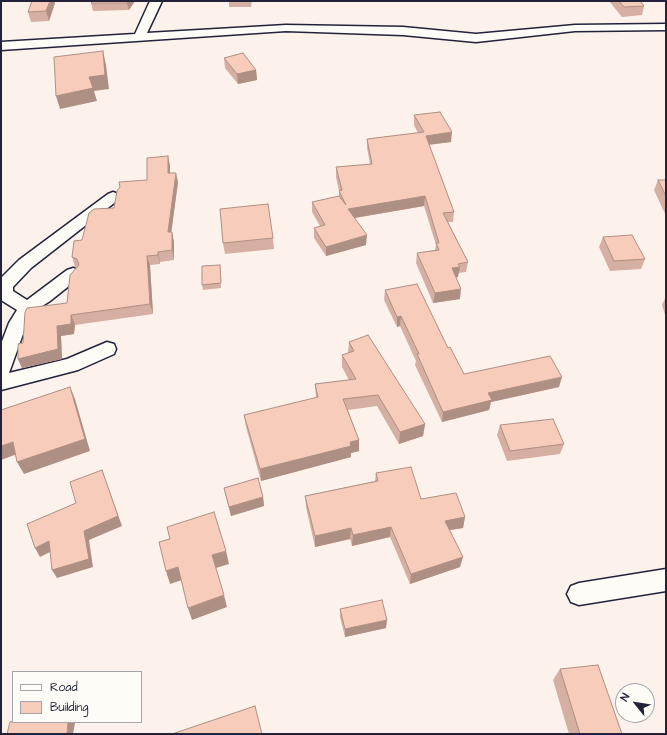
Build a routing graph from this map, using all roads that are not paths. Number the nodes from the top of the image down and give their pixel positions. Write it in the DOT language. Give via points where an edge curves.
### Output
graph roads {
  1 [pos="156,1"];
  2 [pos="666,27"];
  3 [pos="139,38"];
  4 [pos="1,46"];
  5 [pos="113,197"];
  6 [pos="73,274"];
  7 [pos="27,308"];
  8 [pos="107,350"];
  9 [pos="1,370"];
  10 [pos="1,383"];
  11 [pos="666,580"];
  12 [pos="579,594"];
  1 -- 3 [label="street"];
  2 -- 3 [label="street" via="575,28 476,38 403,31 286,28"];
  3 -- 4 [label="street"];
  5 -- 7 [label="street" via="26,264 4,285 4,294"];
  6 -- 7 [label="street"];
  7 -- 9 [label="street" via="18,323"];
  8 -- 10 [label="street" via="71,365"];
  11 -- 12 [label="street"];
}
